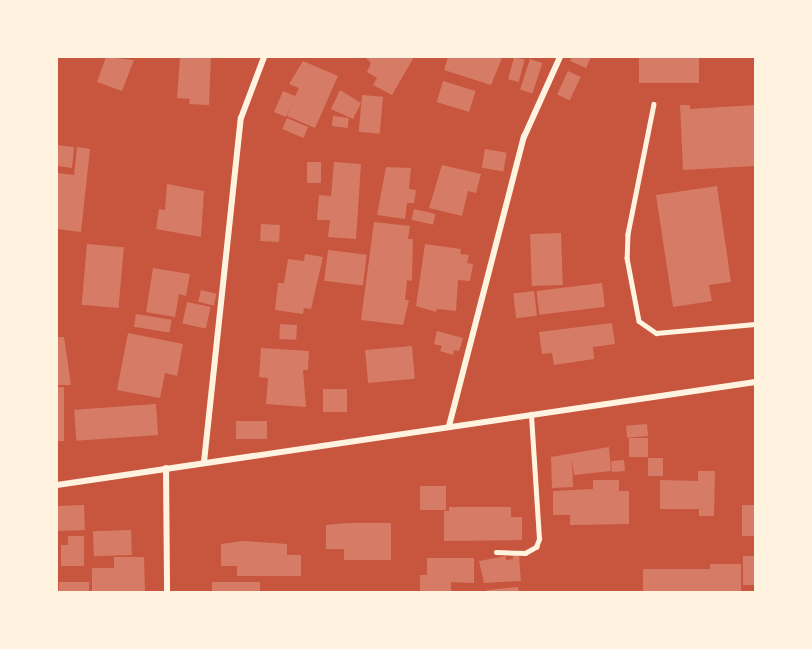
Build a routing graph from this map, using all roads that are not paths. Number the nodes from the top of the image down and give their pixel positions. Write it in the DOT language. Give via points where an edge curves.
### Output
graph roads {
  1 [pos="264,57"];
  2 [pos="560,57"];
  3 [pos="654,104"];
  4 [pos="755,324"];
  5 [pos="755,382"];
  6 [pos="531,414"];
  7 [pos="449,426"];
  8 [pos="204,462"];
  9 [pos="166,468"];
  10 [pos="57,485"];
  11 [pos="496,552"];
  12 [pos="168,592"];
  1 -- 8 [label="street" via="242,118"];
  2 -- 7 [label="street" via="524,137"];
  3 -- 4 [label="lane" via="628,234 627,258 639,321 656,333"];
  5 -- 6 [label="street"];
  6 -- 7 [label="street"];
  6 -- 11 [label="lane" via="539,540 536,547 525,553"];
  7 -- 8 [label="street"];
  8 -- 9 [label="street"];
  9 -- 10 [label="street"];
  9 -- 12 [label="street"];
}
